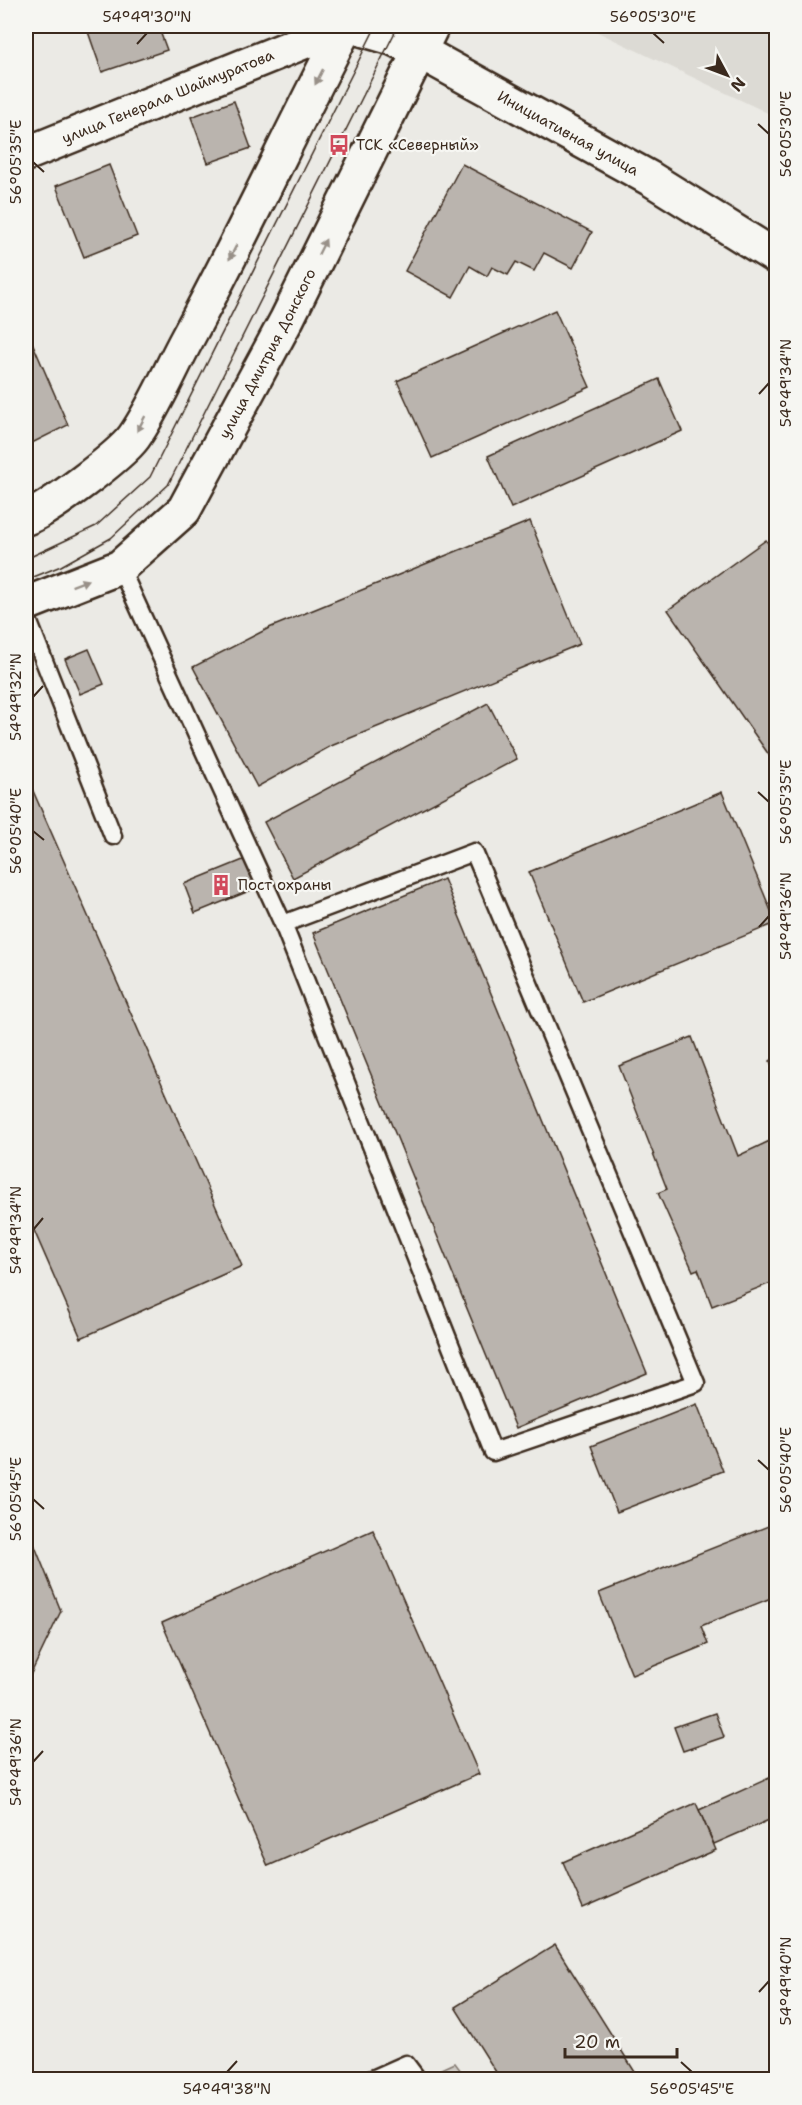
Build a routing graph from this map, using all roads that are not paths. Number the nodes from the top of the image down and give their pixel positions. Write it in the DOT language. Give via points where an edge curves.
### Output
graph roads {
  1 [pos="345,26"];
  2 [pos="351,26"];
  3 [pos="425,38"];
  4 [pos="26,154"];
  5 [pos="777,257"];
  6 [pos="26,518"];
  7 [pos="120,567"];
  8 [pos="26,604"];
  9 [pos="26,615"];
  10 [pos="113,836"];
  11 [pos="283,924"];
  12 [pos="370,2079"];
  13 [pos="418,2079"];
  1 -- 4 [label="street, улица Генерала Шаймуратова"];
  1 -- 6 [label="street, one-way" via="234,252 133,439 79,484"];
  2 -- 3 [label="street, Инициативная улица" via="392,38"];
  3 -- 5 [label="street, Инициативная улица"];
  7 -- 3 [label="street, улица Дмитрия Донского, one-way" via="184,510 287,319"];
  8 -- 7 [label="street, улица Дмитрия Донского, one-way"];
  7 -- 11 [label="lane"];
  9 -- 10 [label="lane"];
  11 -- 11 [label="lane" via="493,1452 696,1383 474,852"];
  12 -- 13 [label="lane" via="406,2064"];
}
